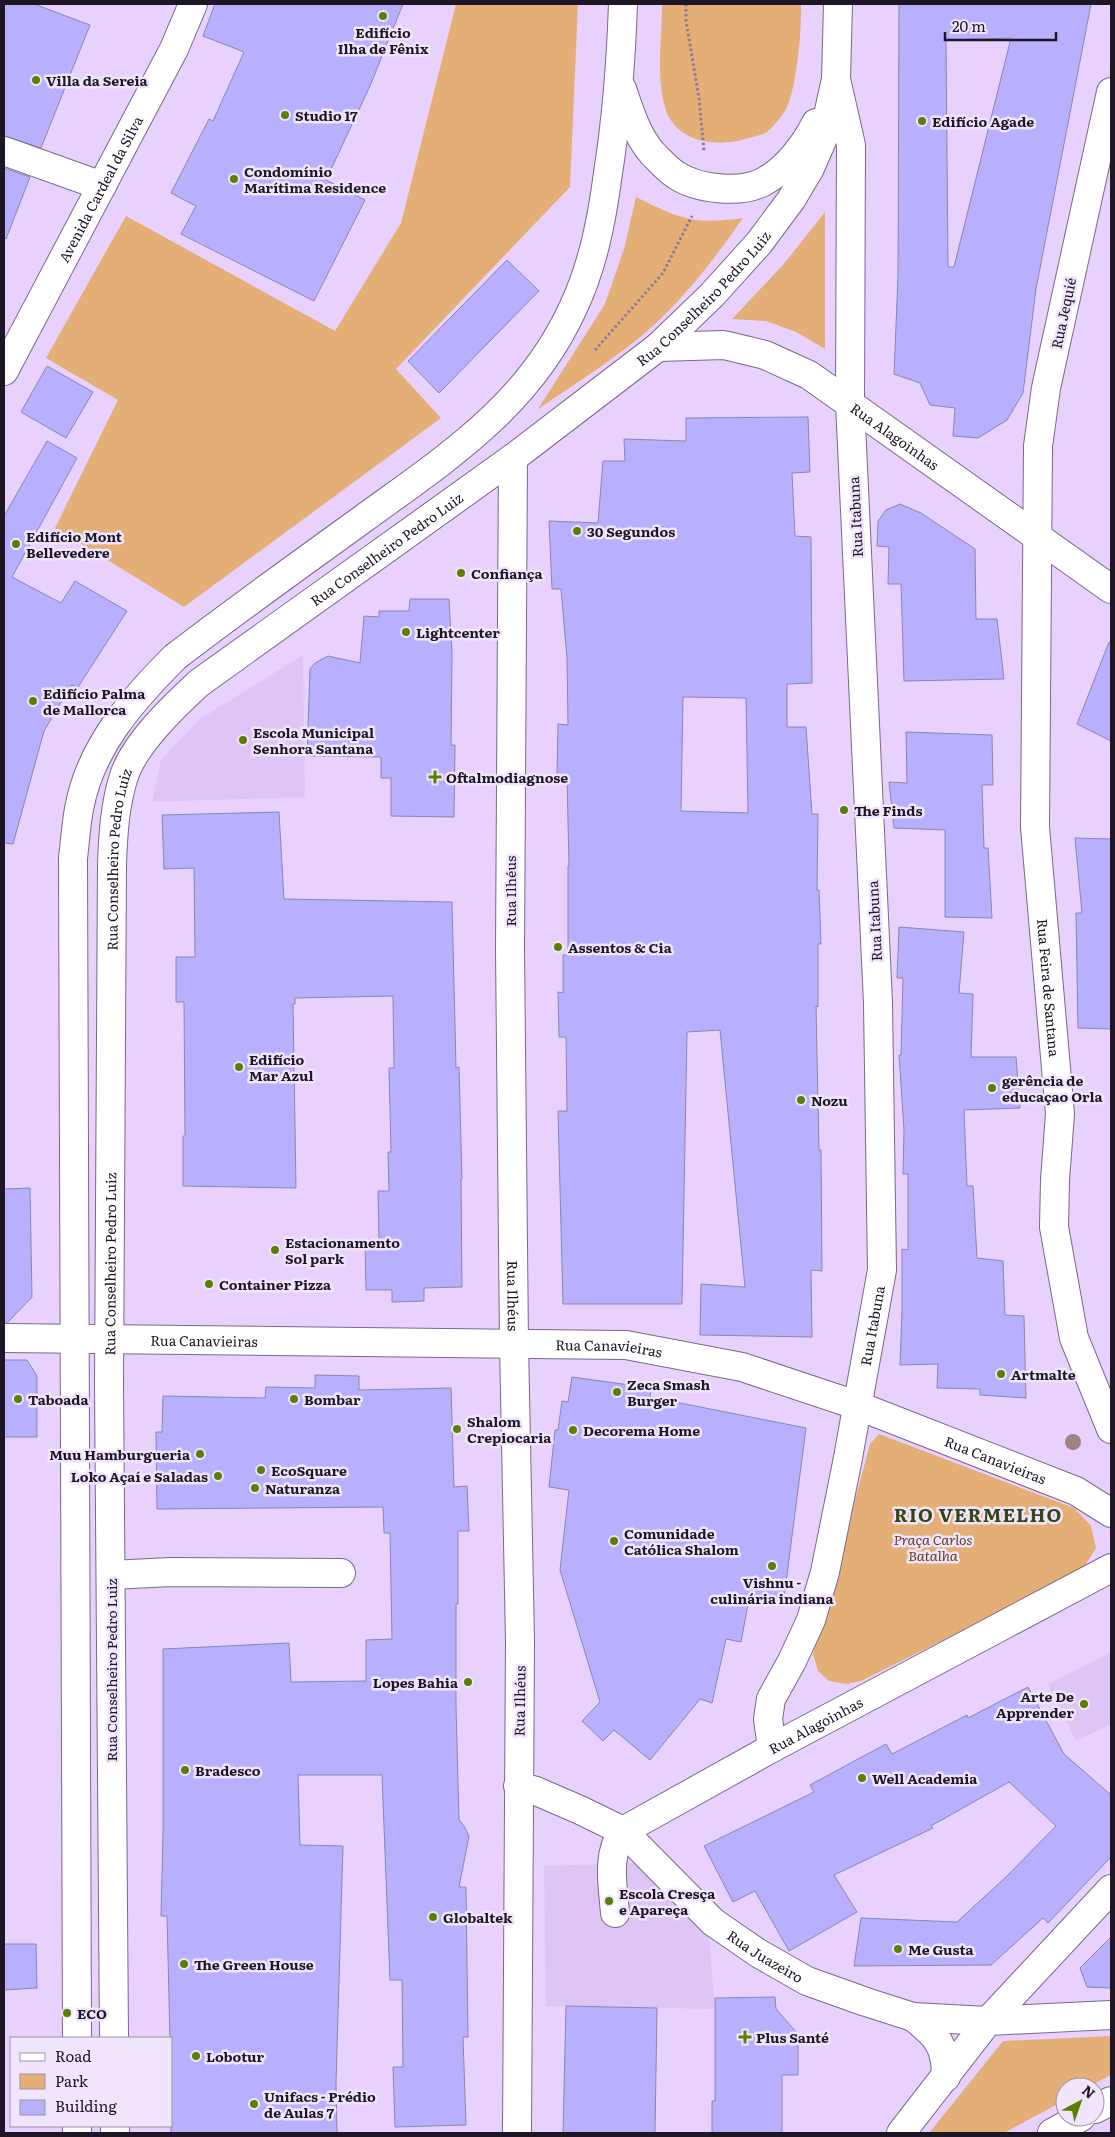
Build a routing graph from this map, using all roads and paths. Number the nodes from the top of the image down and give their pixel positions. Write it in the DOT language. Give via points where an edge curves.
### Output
graph roads {
  1 [pos="193,4"];
  2 [pos="623,4"];
  3 [pos="686,4"];
  4 [pos="838,4"];
  5 [pos="836,79"];
  6 [pos="620,83"];
  7 [pos="1111,92"];
  8 [pos="4,151"];
  9 [pos="102,186"];
  10 [pos="707,187"];
  11 [pos="658,346"];
  12 [pos="592,354"];
  13 [pos="4,371"];
  14 [pos="850,403"];
  15 [pos="513,458"];
  16 [pos="1037,537"];
  17 [pos="1111,588"];
  18 [pos="4,1338"];
  19 [pos="75,1338"];
  20 [pos="110,1338"];
  21 [pos="514,1343"];
  22 [pos="856,1405"];
  23 [pos="1111,1429"];
  24 [pos="1111,1513"];
  25 [pos="1111,1568"];
  26 [pos="341,1573"];
  27 [pos="110,1575"];
  28 [pos="772,1748"];
  29 [pos="518,1786"];
  30 [pos="622,1831"];
  31 [pos="1111,1889"];
  32 [pos="615,1913"];
  33 [pos="1111,2015"];
  34 [pos="913,2017"];
  35 [pos="988,2021"];
  36 [pos="77,2037"];
  37 [pos="114,2037"];
  38 [pos="946,2077"];
  39 [pos="517,2133"];
  40 [pos="901,2133"];
  1 -- 9 [label="street, Avenida Cardeal da Silva" via="174,49"];
  2 -- 6 [label="street"];
  3 -- 10 [label="path"];
  4 -- 5 [label="street, Rua Conselheiro Pedro Luiz"];
  5 -- 10 [label="street" via="812,130 790,161 763,182 743,189"];
  5 -- 11 [label="street, Rua Conselheiro Pedro Luiz" via="823,138 791,200 759,243 712,295"];
  5 -- 14 [label="street, Rua Itabuna" via="851,145"];
  6 -- 10 [label="street" via="636,128 653,153 676,175"];
  6 -- 19 [label="street" via="602,216 590,262 574,308 528,382 462,446 175,657 143,689 114,726 93,763 80,807 74,858"];
  7 -- 16 [label="street, Rua Jequié" via="1046,388 1038,446"];
  8 -- 9 [label="street"];
  9 -- 13 [label="street, Avenida Cardeal da Silva"];
  10 -- 12 [label="path" via="663,273"];
  11 -- 14 [label="street, Rua Alagoinhas" via="724,345 765,355 809,375"];
  11 -- 15 [label="street, Rua Conselheiro Pedro Luiz"];
  14 -- 16 [label="street, Rua Alagoinhas"];
  14 -- 22 [label="street, Rua Itabuna" via="878,1003 882,1270"];
  15 -- 20 [label="street, Rua Conselheiro Pedro Luiz" via="199,683 167,713 142,744 125,774 114,818 112,864"];
  15 -- 21 [label="street, Rua Ilhéus" via="510,958"];
  16 -- 17 [label="street, Rua Alagoinhas"];
  16 -- 23 [label="street, Rua Feira de Santana" via="1035,827 1060,1114 1054,1227 1074,1338"];
  18 -- 19 [label="street, Rua Canavieiras"];
  19 -- 20 [label="street, Rua Canavieiras"];
  19 -- 36 [label="street"];
  20 -- 21 [label="street, Rua Canavieiras"];
  20 -- 27 [label="street, Rua Conselheiro Pedro Luiz"];
  21 -- 22 [label="street, Rua Canavieiras" via="626,1345 689,1356 742,1367"];
  21 -- 29 [label="street, Rua Ilhéus" via="520,1641"];
  22 -- 24 [label="street, Rua Canavieiras" via="1076,1490"];
  22 -- 28 [label="street, Rua Itabuna" via="827,1563 811,1620 770,1699 768,1719"];
  25 -- 28 [label="street, Rua Alagoinhas"];
  26 -- 27 [label="street"];
  27 -- 37 [label="street, Rua Conselheiro Pedro Luiz"];
  28 -- 30 [label="street, Rua Alagoinhas"];
  29 -- 30 [label="street" via="572,1806"];
  29 -- 39 [label="street, Rua Ilhéus"];
  30 -- 32 [label="street" via="615,1841 612,1855"];
  30 -- 34 [label="street, Rua Juazeiro" via="714,1922 758,1954 807,1980"];
  31 -- 35 [label="street"];
  33 -- 35 [label="street, Rua Juazeiro"];
  34 -- 35 [label="street, Rua Juazeiro"];
  34 -- 38 [label="street, Rua Juazeiro" via="940,2043 946,2059"];
  35 -- 38 [label="street"];
  38 -- 40 [label="street"];
}
